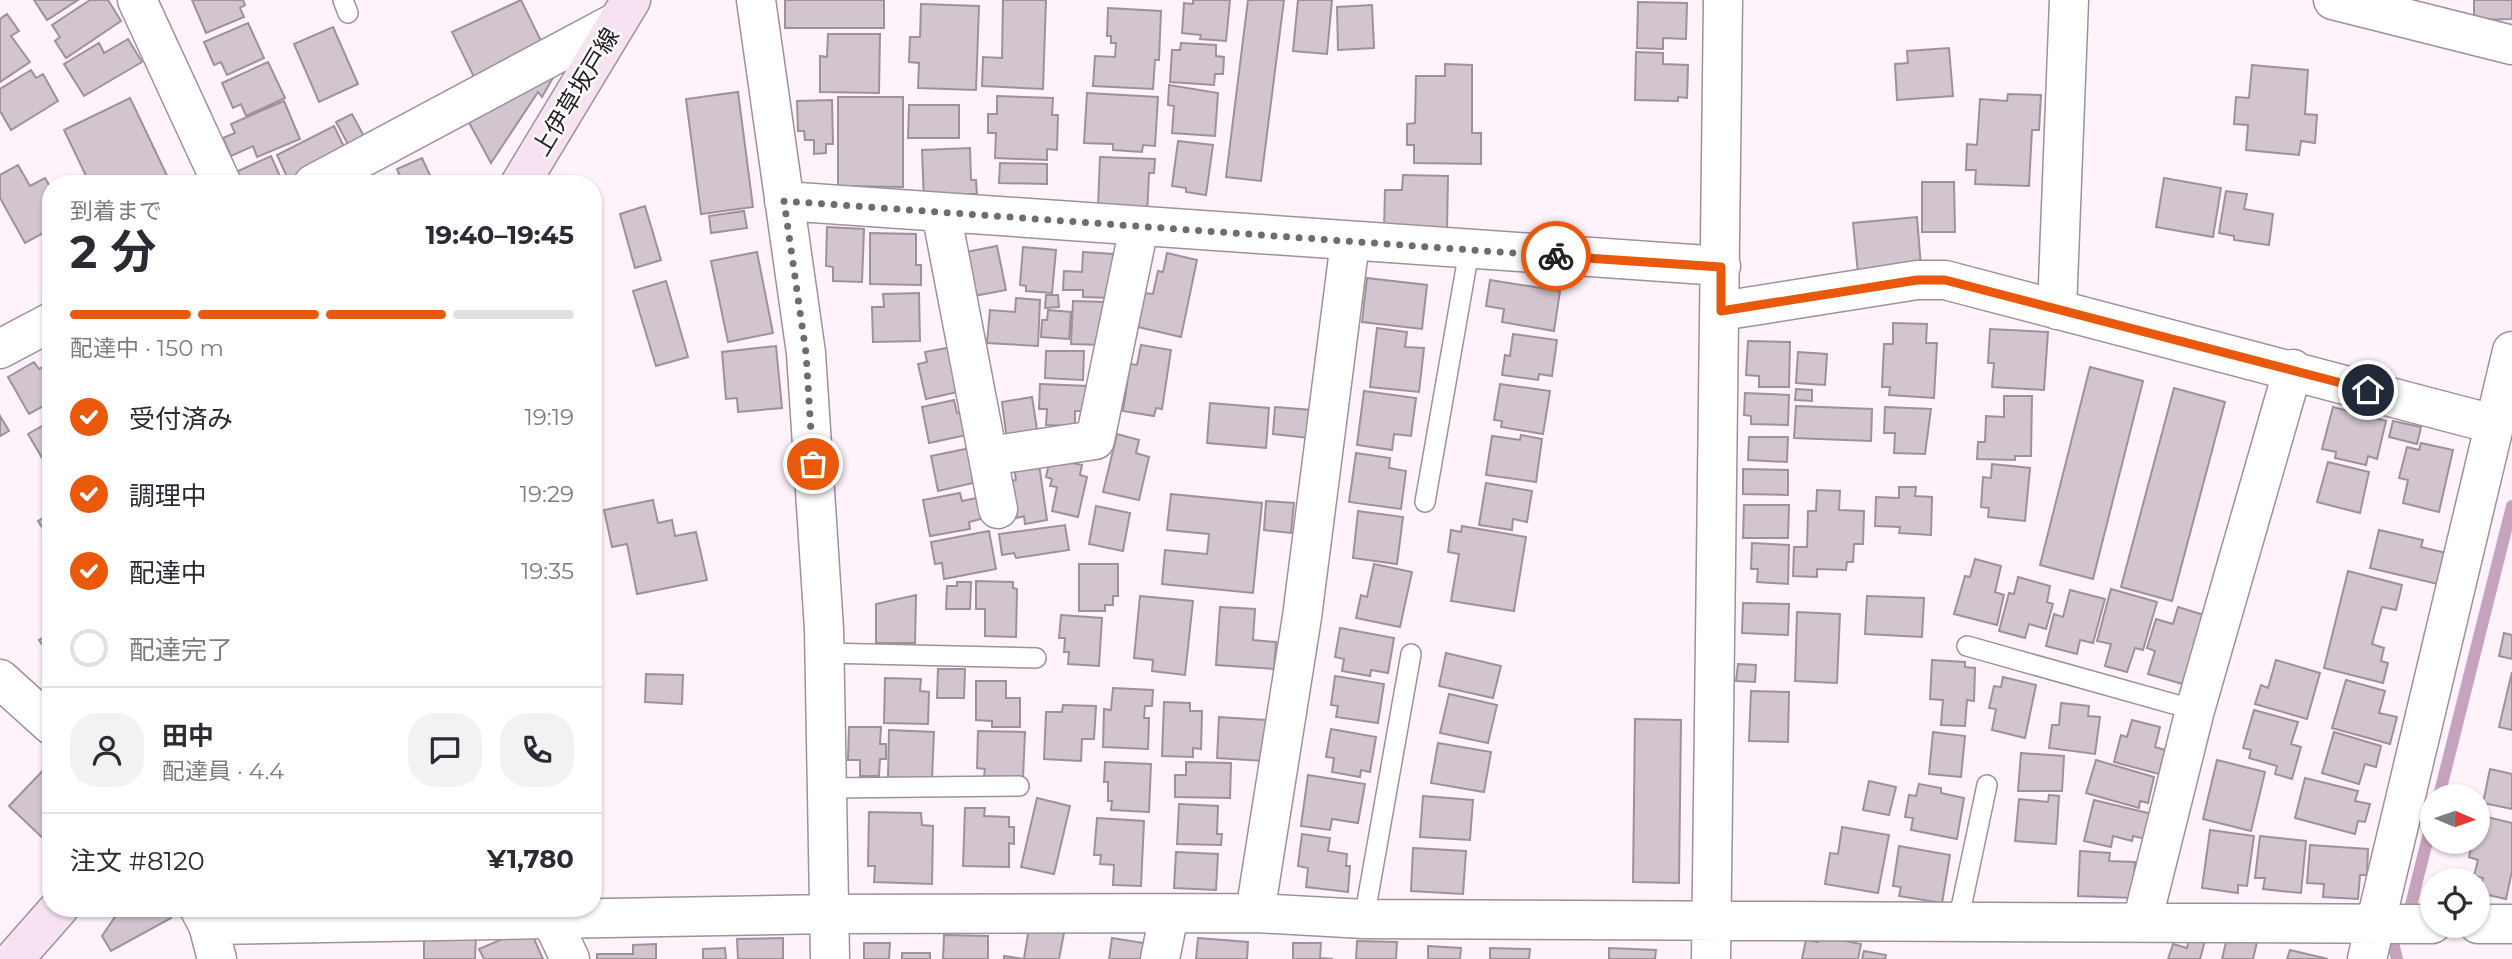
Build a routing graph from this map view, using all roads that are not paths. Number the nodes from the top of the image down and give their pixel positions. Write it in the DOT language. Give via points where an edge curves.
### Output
graph roads {
  1 [pos="137,0"];
  2 [pos="756,0"];
  3 [pos="1723,0"];
  4 [pos="2069,0"];
  5 [pos="2333,0"];
  6 [pos="624,10"];
  7 [pos="2512,45"];
  8 [pos="218,175"];
  9 [pos="329,175"];
  10 [pos="525,175"];
  11 [pos="784,201"];
  12 [pos="941,212"];
  13 [pos="1139,227"];
  14 [pos="1350,242"];
  15 [pos="1469,251"];
  16 [pos="1721,267"];
  17 [pos="2057,310"];
  18 [pos="1721,311"];
  19 [pos="42,327"];
  20 [pos="0,349"];
  21 [pos="2512,351"];
  22 [pos="2293,369"];
  23 [pos="2493,424"];
  24 [pos="989,456"];
  25 [pos="1425,502"];
  26 [pos="998,509"];
  27 [pos="1967,646"];
  28 [pos="824,653"];
  29 [pos="1411,654"];
  30 [pos="1036,657"];
  31 [pos="0,679"];
  32 [pos="2195,710"];
  33 [pos="42,717"];
  34 [pos="1987,785"];
  35 [pos="1019,786"];
  36 [pos="827,788"];
  37 [pos="1255,913"];
  38 [pos="829,914"];
  39 [pos="1169,914"];
  40 [pos="51,917"];
  41 [pos="551,919"];
  42 [pos="1364,919"];
  43 [pos="1713,919"];
  44 [pos="1958,922"];
  45 [pos="2142,922"];
  46 [pos="2490,924"];
  47 [pos="2512,924"];
  48 [pos="2420,927"];
  49 [pos="208,931"];
  50 [pos="2371,941"];
  51 [pos="14,959"];
  52 [pos="570,959"];
  53 [pos="830,959"];
  54 [pos="1160,959"];
  55 [pos="1711,959"];
  1 -- 8 [label="street"];
  2 -- 11 [label="street"];
  3 -- 16 [label="street"];
  4 -- 17 [label="street"];
  5 -- 7 [label="street"];
  6 -- 9 [label="street"];
  6 -- 10 [label="main road, 上伊草坂戸線"];
  11 -- 12 [label="street"];
  11 -- 28 [label="street" via="806,353"];
  12 -- 13 [label="street"];
  12 -- 24 [label="street"];
  13 -- 14 [label="street"];
  13 -- 24 [label="street" via="1095,440"];
  14 -- 15 [label="street"];
  14 -- 37 [label="street" via="1303,617"];
  15 -- 16 [label="street"];
  15 -- 25 [label="lane"];
  16 -- 18 [label="street"];
  17 -- 18 [label="street" via="1945,280 1917,280"];
  17 -- 22 [label="street"];
  18 -- 43 [label="street"];
  19 -- 20 [label="street"];
  21 -- 23 [label="street"];
  22 -- 23 [label="street"];
  22 -- 32 [label="street"];
  23 -- 50 [label="street"];
  24 -- 26 [label="street"];
  27 -- 32 [label="lane"];
  28 -- 30 [label="lane"];
  28 -- 36 [label="street"];
  29 -- 42 [label="lane"];
  31 -- 33 [label="street"];
  32 -- 45 [label="street"];
  34 -- 44 [label="lane"];
  35 -- 36 [label="lane"];
  36 -- 38 [label="street"];
  37 -- 39 [label="street"];
  37 -- 42 [label="street"];
  38 -- 39 [label="street"];
  38 -- 41 [label="street"];
  38 -- 53 [label="street"];
  39 -- 54 [label="street"];
  40 -- 51 [label="main road"];
  41 -- 49 [label="street"];
  41 -- 52 [label="street"];
  42 -- 43 [label="street"];
  43 -- 44 [label="street"];
  43 -- 55 [label="street"];
  44 -- 45 [label="street"];
  45 -- 50 [label="street"];
  46 -- 47 [label="street"];
  48 -- 50 [label="street"];
}
